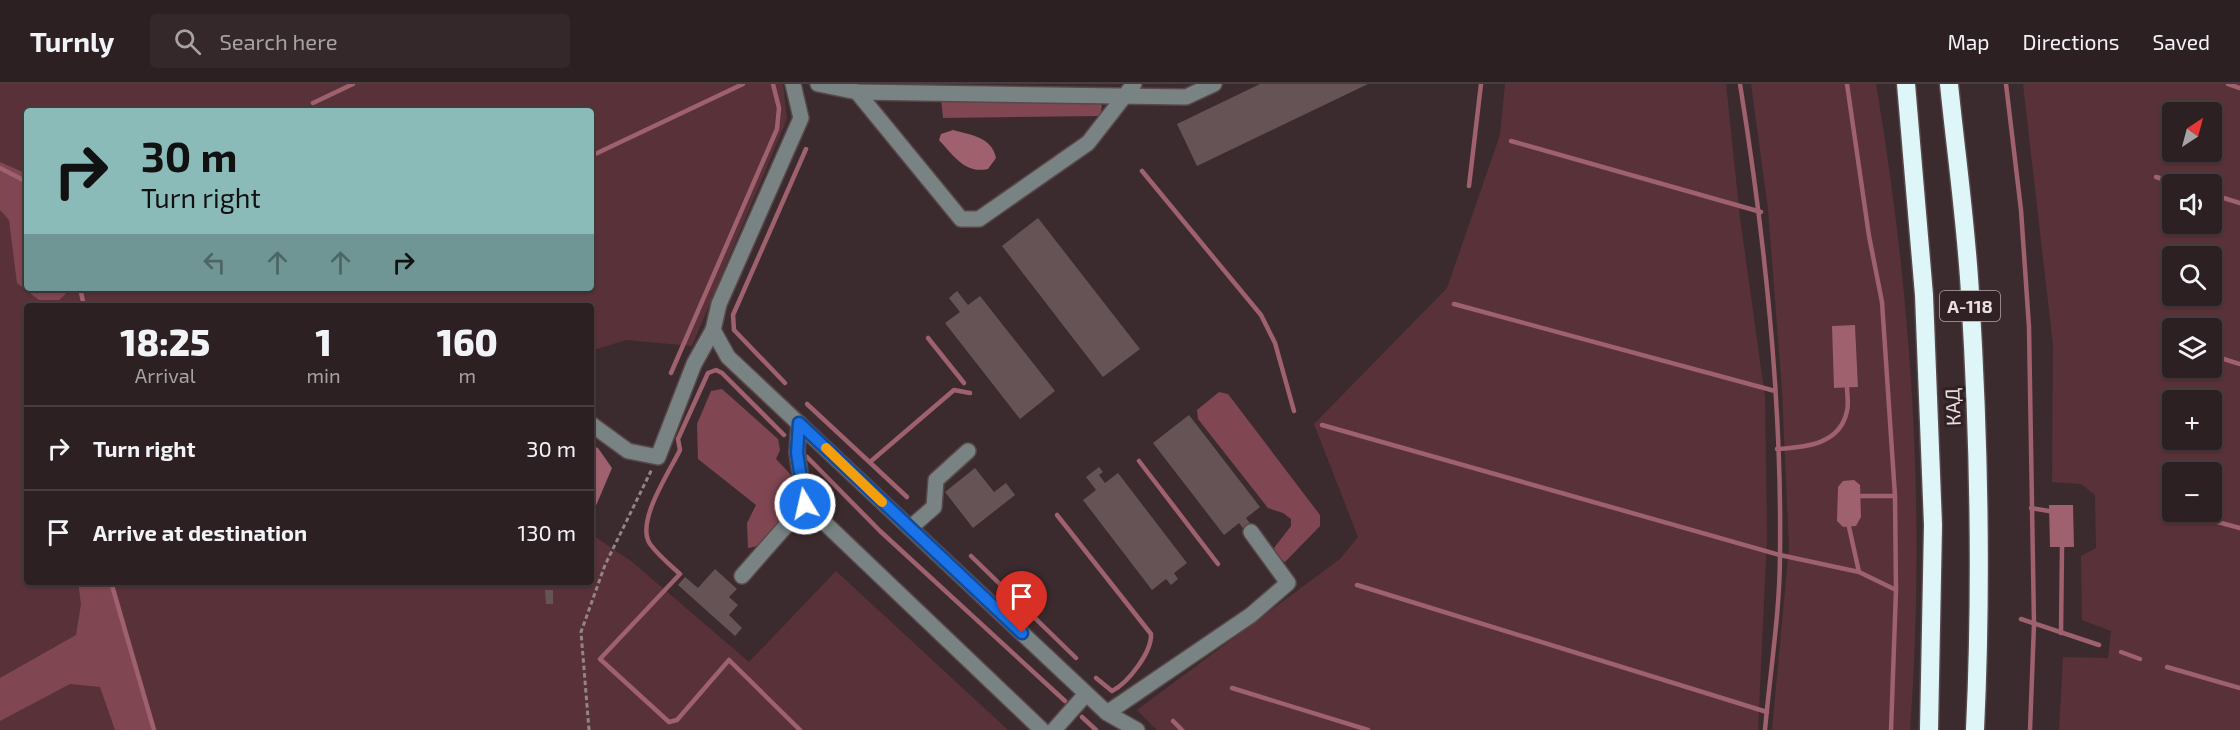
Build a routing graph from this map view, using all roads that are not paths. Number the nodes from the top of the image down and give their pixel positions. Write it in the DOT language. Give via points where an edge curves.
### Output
graph roads {
  1 [pos="793,84"];
  2 [pos="818,84"];
  3 [pos="1214,84"];
  4 [pos="1906,84"];
  5 [pos="1949,84"];
  6 [pos="902,88"];
  7 [pos="1130,90"];
  8 [pos="857,92"];
  9 [pos="713,330"];
  10 [pos="799,423"];
  11 [pos="594,426"];
  12 [pos="968,451"];
  13 [pos="805,504"];
  14 [pos="910,528"];
  15 [pos="1251,532"];
  16 [pos="742,576"];
  17 [pos="1086,694"];
  18 [pos="1107,713"];
  19 [pos="1042,730"];
  20 [pos="1054,730"];
  21 [pos="1137,730"];
  22 [pos="1929,730"];
  23 [pos="1975,730"];
  1 -- 9 [label="lane" via="801,118 718,304"];
  2 -- 8 [label="lane"];
  3 -- 7 [label="lane" via="1186,97"];
  4 -- 22 [label="highway, КАД / А-118" via="1924,295 1933,525"];
  5 -- 23 [label="highway, КАД / А-118" via="1970,291 1979,505"];
  6 -- 7 [label="lane"];
  6 -- 8 [label="lane"];
  7 -- 8 [label="lane" via="1088,143 979,219 961,219"];
  9 -- 10 [label="lane" via="728,357"];
  9 -- 11 [label="lane" via="694,364 658,457 628,451"];
  10 -- 13 [label="lane" via="797,453"];
  10 -- 14 [label="lane"];
  12 -- 14 [label="lane" via="936,480 934,507"];
  13 -- 16 [label="lane"];
  13 -- 19 [label="lane"];
  14 -- 17 [label="lane"];
  15 -- 18 [label="lane" via="1288,583 1251,615"];
  17 -- 18 [label="lane"];
  17 -- 20 [label="lane"];
  18 -- 21 [label="lane"];
}
